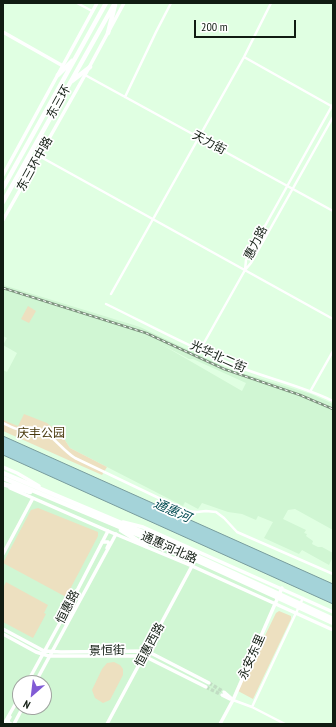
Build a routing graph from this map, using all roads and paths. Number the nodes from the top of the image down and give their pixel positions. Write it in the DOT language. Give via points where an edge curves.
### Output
graph roads {
  1 [pos="77,3"];
  2 [pos="97,3"];
  3 [pos="102,3"];
  4 [pos="106,3"];
  5 [pos="115,3"];
  6 [pos="124,3"];
  7 [pos="171,3"];
  8 [pos="270,3"];
  9 [pos="92,11"];
  10 [pos="98,17"];
  11 [pos="3,32"];
  12 [pos="108,33"];
  13 [pos="77,55"];
  14 [pos="244,57"];
  15 [pos="63,66"];
  16 [pos="90,67"];
  17 [pos="58,75"];
  18 [pos="85,75"];
  19 [pos="69,84"];
  20 [pos="126,97"];
  21 [pos="333,106"];
  22 [pos="333,117"];
  23 [pos="198,138"];
  24 [pos="39,156"];
  25 [pos="3,175"];
  26 [pos="287,185"];
  27 [pos="3,188"];
  28 [pos="292,188"];
  29 [pos="3,202"];
  30 [pos="333,210"];
  31 [pos="3,220"];
  32 [pos="154,220"];
  33 [pos="245,270"];
  34 [pos="111,294"];
  35 [pos="106,304"];
  36 [pos="333,319"];
  37 [pos="200,350"];
  38 [pos="333,351"];
  39 [pos="311,390"];
  40 [pos="333,400"];
  41 [pos="3,423"];
  42 [pos="3,467"];
  43 [pos="3,473"];
  44 [pos="3,478"];
  45 [pos="20,482"];
  46 [pos="3,484"];
  47 [pos="46,491"];
  48 [pos="47,497"];
  49 [pos="33,498"];
  50 [pos="111,518"];
  51 [pos="114,524"];
  52 [pos="108,531"];
  53 [pos="116,534"];
  54 [pos="102,542"];
  55 [pos="164,544"];
  56 [pos="146,546"];
  57 [pos="3,554"];
  58 [pos="101,562"];
  59 [pos="192,566"];
  60 [pos="333,574"];
  61 [pos="282,588"];
  62 [pos="303,598"];
  63 [pos="275,602"];
  64 [pos="296,612"];
  65 [pos="333,612"];
  66 [pos="333,619"];
  67 [pos="333,623"];
  68 [pos="3,629"];
  69 [pos="333,630"];
  70 [pos="3,634"];
  71 [pos="147,651"];
  72 [pos="52,652"];
  73 [pos="43,653"];
  74 [pos="49,656"];
  75 [pos="144,656"];
  76 [pos="31,675"];
  77 [pos="38,675"];
  78 [pos="223,693"];
  79 [pos="233,700"];
  80 [pos="252,708"];
  81 [pos="12,710"];
  82 [pos="12,712"];
  83 [pos="19,715"];
  84 [pos="4,724"];
  85 [pos="11,724"];
  86 [pos="14,724"];
  87 [pos="107,724"];
  88 [pos="220,724"];
  89 [pos="285,724"];
  1 -- 9 [label="street"];
  2 -- 9 [label="street, 东三环中路"];
  3 -- 10 [label="highway"];
  4 -- 10 [label="highway, 东三环"];
  5 -- 12 [label="highway"];
  5 -- 19 [label="highway, 东三环"];
  6 -- 12 [label="street, 东三环中路"];
  7 -- 20 [label="street"];
  8 -- 14 [label="street"];
  9 -- 15 [label="street, 东三环中路"];
  10 -- 13 [label="highway, 东三环"];
  11 -- 15 [label="street"];
  12 -- 16 [label="street, 东三环中路"];
  13 -- 17 [label="highway"];
  13 -- 27 [label="highway, 东三环"];
  14 -- 21 [label="street"];
  14 -- 23 [label="street"];
  15 -- 17 [label="street, 东三环中路"];
  16 -- 18 [label="street, 东三环中路"];
  16 -- 19 [label="highway"];
  17 -- 25 [label="street, 东三环中路"];
  18 -- 20 [label="street, 天力街"];
  18 -- 24 [label="street, 东三环中路"];
  19 -- 29 [label="highway, 东三环"];
  20 -- 23 [label="street, 天力街"];
  21 -- 26 [label="street, 惠力路"];
  22 -- 28 [label="street, 惠力路"];
  23 -- 26 [label="street, 天力街"];
  23 -- 32 [label="street"];
  24 -- 31 [label="street, 东三环中路"];
  24 -- 32 [label="street"];
  26 -- 28 [label="street, 天力街"];
  26 -- 33 [label="street, 惠力路" via="246,260"];
  28 -- 30 [label="street, 天力街"];
  28 -- 33 [label="street, 惠力路"];
  32 -- 33 [label="street"];
  32 -- 34 [label="street"];
  33 -- 36 [label="street"];
  33 -- 37 [label="street"];
  35 -- 37 [label="street, 光华北二街"];
  37 -- 39 [label="street, 光华北二街" via="248,371"];
  38 -- 39 [label="street"];
  39 -- 40 [label="street, 光华北二街"];
  41 -- 60 [label="street" via="18,429 29,426 40,430 50,435 75,458 186,511 216,512 237,532"];
  42 -- 47 [label="street, 通惠河北路"];
  43 -- 45 [label="highway, 通惠河北路"];
  44 -- 45 [label="highway, 通惠河北路"];
  45 -- 47 [label="highway, 通惠河北路"];
  45 -- 48 [label="highway, 通惠河北路"];
  46 -- 48 [label="highway"];
  46 -- 49 [label="street, 通惠河北路"];
  47 -- 50 [label="highway, 通惠河北路"];
  48 -- 51 [label="highway, 通惠河北路"];
  49 -- 52 [label="street, 通惠河北路"];
  49 -- 57 [label="street"];
  50 -- 55 [label="highway, 通惠河北路"];
  50 -- 61 [label="street, 通惠河北路" via="143,527"];
  51 -- 55 [label="highway, 通惠河北路"];
  51 -- 56 [label="highway"];
  52 -- 53 [label="street, 通惠河北路"];
  52 -- 54 [label="street, 恒惠路"];
  53 -- 56 [label="street, 通惠河北路"];
  53 -- 58 [label="street, 恒惠路"];
  54 -- 58 [label="street" via="109,544"];
  54 -- 73 [label="street, 恒惠路"];
  55 -- 66 [label="highway, 通惠河北路"];
  55 -- 67 [label="highway, 通惠河北路"];
  56 -- 59 [label="street, 通惠河北路"];
  58 -- 72 [label="street, 恒惠路"];
  59 -- 63 [label="street, 通惠河北路"];
  59 -- 71 [label="street, 恒惠西路"];
  61 -- 62 [label="street, 通惠河北路"];
  61 -- 63 [label="street, 永安东里"];
  62 -- 64 [label="street"];
  62 -- 65 [label="street, 通惠河北路"];
  63 -- 64 [label="street, 通惠河北路"];
  63 -- 79 [label="street, 永安东里"];
  64 -- 69 [label="street, 通惠河北路"];
  64 -- 80 [label="street"];
  68 -- 73 [label="street, 景恒街"];
  70 -- 73 [label="street, 景恒街"];
  71 -- 72 [label="street, 景恒街"];
  71 -- 75 [label="street, 恒惠西路"];
  71 -- 75 [label="street, 景恒街" via="208,685"];
  72 -- 73 [label="street, 景恒街"];
  72 -- 74 [label="street, 恒惠路"];
  73 -- 74 [label="street, 景恒街"];
  73 -- 76 [label="street, 恒惠路"];
  74 -- 75 [label="street, 景恒街"];
  74 -- 77 [label="street, 恒惠路"];
  75 -- 87 [label="street, 恒惠西路"];
  78 -- 79 [label="street"];
  79 -- 80 [label="street"];
  79 -- 88 [label="street, 永安东里"];
  80 -- 89 [label="street"];
  81 -- 84 [label="street"];
  82 -- 85 [label="street" via="8,720"];
  83 -- 86 [label="street"];
}
